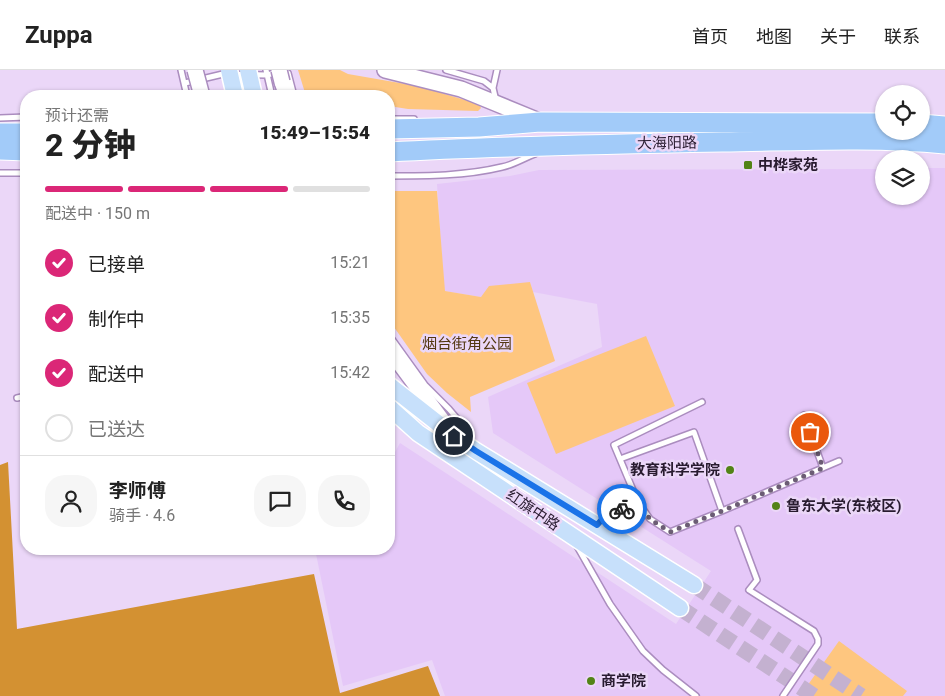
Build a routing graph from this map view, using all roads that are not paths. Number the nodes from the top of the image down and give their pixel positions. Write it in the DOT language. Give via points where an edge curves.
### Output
graph roads {
  1 [pos="181,70"];
  2 [pos="195,70"];
  3 [pos="229,70"];
  4 [pos="248,70"];
  5 [pos="384,70"];
  6 [pos="446,70"];
  7 [pos="498,70"];
  8 [pos="276,79"];
  9 [pos="184,83"];
  10 [pos="493,88"];
  11 [pos="186,90"];
  12 [pos="200,90"];
  13 [pos="234,90"];
  14 [pos="253,90"];
  15 [pos="292,90"];
  16 [pos="496,103"];
  17 [pos="20,117"];
  18 [pos="0,118"];
  19 [pos="395,118"];
  20 [pos="527,118"];
  21 [pos="418,120"];
  22 [pos="875,123"];
  23 [pos="930,125"];
  24 [pos="945,126"];
  25 [pos="395,129"];
  26 [pos="0,133"];
  27 [pos="20,133"];
  28 [pos="945,144"];
  29 [pos="556,145"];
  30 [pos="0,150"];
  31 [pos="20,150"];
  32 [pos="395,152"];
  33 [pos="0,173"];
  34 [pos="20,173"];
  35 [pos="395,176"];
  36 [pos="395,343"];
  37 [pos="395,357"];
  38 [pos="395,390"];
  39 [pos="20,397"];
  40 [pos="17,398"];
  41 [pos="702,402"];
  42 [pos="395,412"];
  43 [pos="804,415"];
  44 [pos="395,420"];
  45 [pos="418,433"];
  46 [pos="454,436"];
  47 [pos="476,451"];
  48 [pos="620,459"];
  49 [pos="839,461"];
  50 [pos="823,468"];
  51 [pos="638,502"];
  52 [pos="722,511"];
  53 [pos="597,525"];
  54 [pos="738,529"];
  55 [pos="570,535"];
  56 [pos="694,585"];
  57 [pos="680,608"];
  58 [pos="696,696"];
  59 [pos="783,696"];
  1 -- 9 [label="lane"];
  2 -- 12 [label="main road, bridge"];
  3 -- 13 [label="main road, bridge"];
  4 -- 14 [label="main road, bridge"];
  5 -- 16 [label="main road" via="460,89"];
  6 -- 10 [label="lane" via="484,81"];
  7 -- 10 [label="lane"];
  8 -- 9 [label="lane" via="222,74"];
  8 -- 15 [label="lane" via="283,71 287,72"];
  9 -- 11 [label="lane"];
  10 -- 16 [label="lane"];
  16 -- 20 [label="main road"];
  17 -- 18 [label="lane"];
  19 -- 21 [label="lane"];
  20 -- 22 [label="highway, 大海阳路"];
  20 -- 25 [label="highway, 大海阳路" via="479,128"];
  23 -- 24 [label="highway"];
  26 -- 27 [label="highway"];
  28 -- 29 [label="highway, 大海阳路" via="830,140"];
  29 -- 32 [label="highway, 大海阳路"];
  29 -- 35 [label="lane" via="504,167 460,174"];
  30 -- 31 [label="highway"];
  33 -- 34 [label="lane"];
  36 -- 47 [label="lane" via="425,385 460,422"];
  37 -- 46 [label="main road"];
  38 -- 46 [label="main road, 红旗中路"];
  39 -- 40 [label="lane"];
  41 -- 48 [label="lane" via="614,444"];
  42 -- 45 [label="main road, 红旗中路"];
  43 -- 50 [label="lane"];
  44 -- 45 [label="main road"];
  45 -- 55 [label="main road, 红旗中路"];
  46 -- 47 [label="main road, 红旗中路"];
  47 -- 53 [label="main road, 红旗中路"];
  48 -- 51 [label="lane"];
  48 -- 52 [label="lane" via="694,432"];
  49 -- 50 [label="lane"];
  50 -- 52 [label="lane"];
  51 -- 52 [label="lane" via="650,519 670,532"];
  51 -- 53 [label="lane" via="605,516"];
  53 -- 56 [label="main road, 红旗中路"];
  54 -- 59 [label="lane" via="757,580 749,590 814,631 818,639 818,644"];
  55 -- 57 [label="main road, 红旗中路"];
  55 -- 58 [label="lane" via="610,604 643,651"];
}
